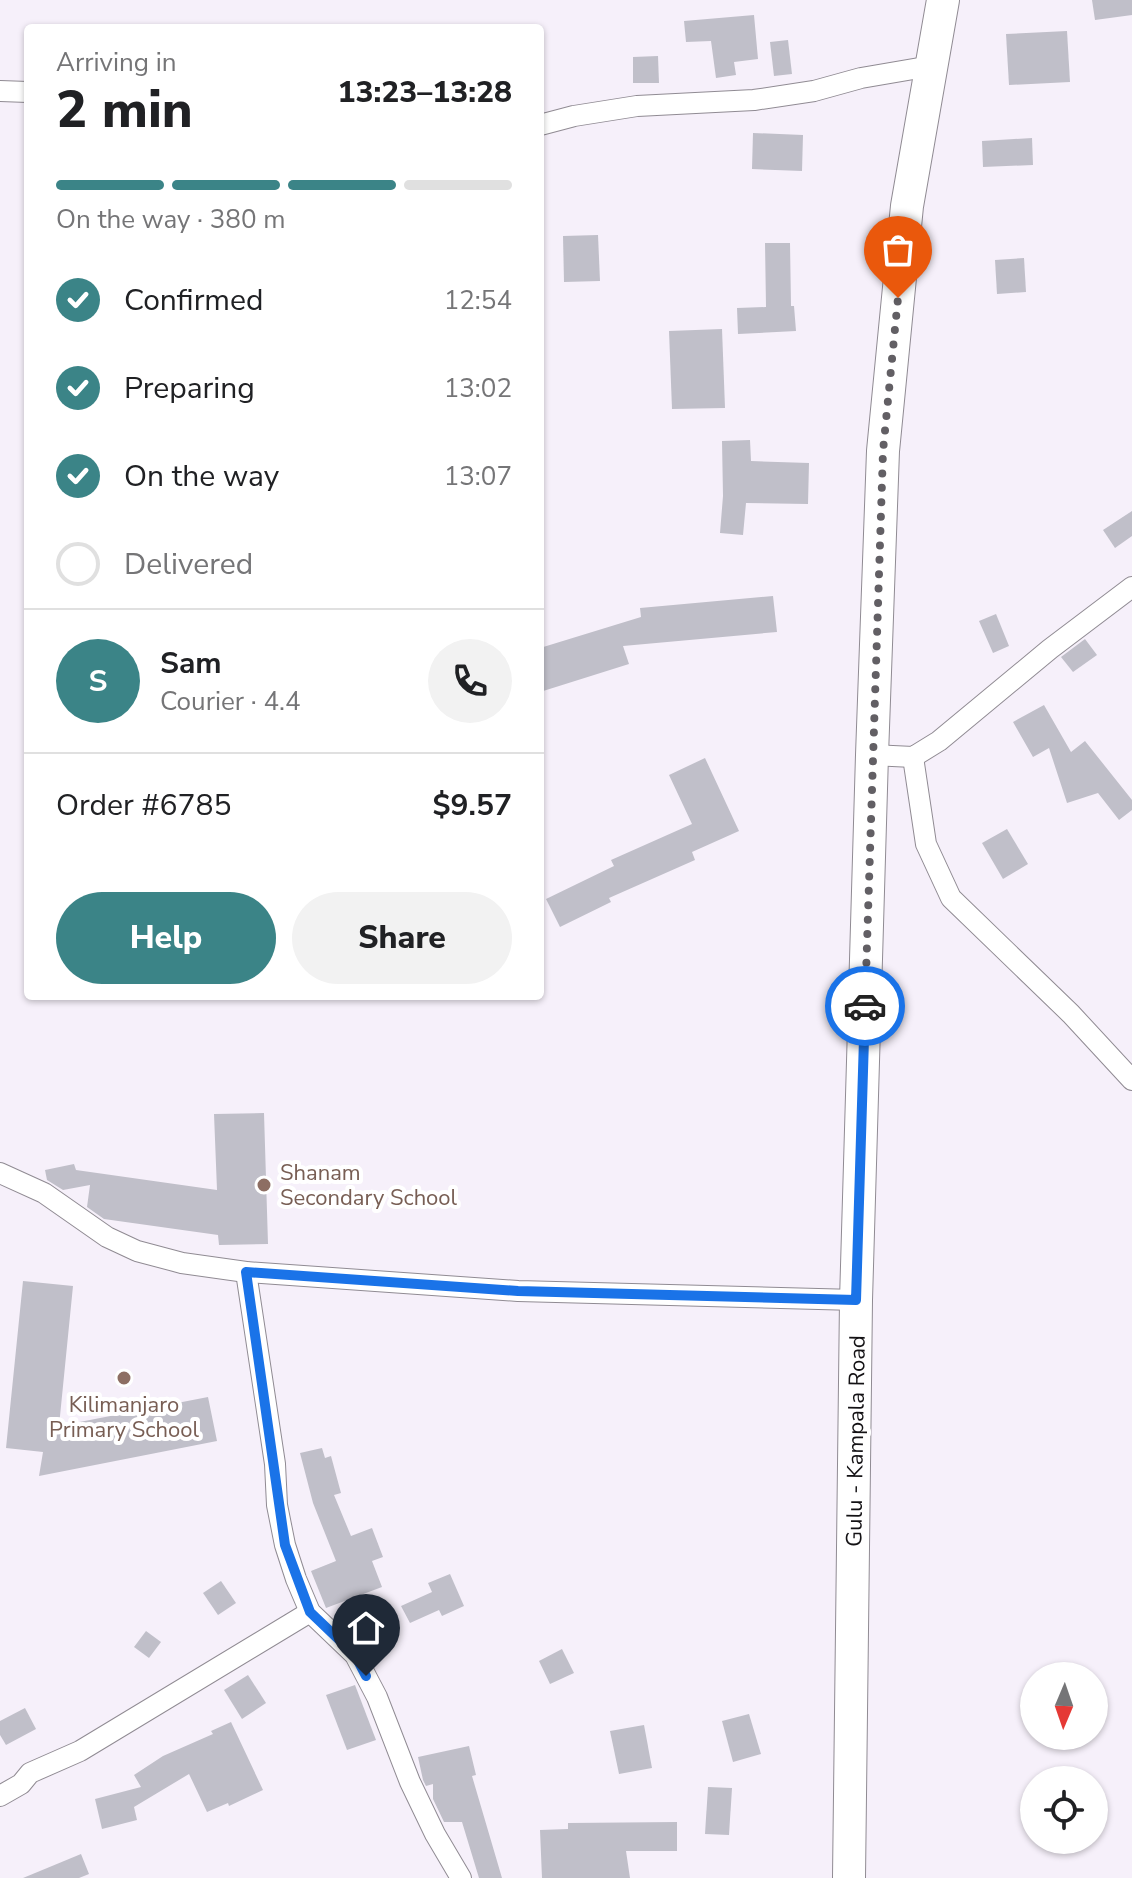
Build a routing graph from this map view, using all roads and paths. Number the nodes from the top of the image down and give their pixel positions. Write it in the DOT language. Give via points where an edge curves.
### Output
graph roads {
  1 [pos="943,0"];
  2 [pos="931,66"];
  3 [pos="0,91"];
  4 [pos="24,92"];
  5 [pos="544,124"];
  6 [pos="1132,587"];
  7 [pos="872,755"];
  8 [pos="913,757"];
  9 [pos="1132,1080"];
  10 [pos="0,1173"];
  11 [pos="246,1272"];
  12 [pos="856,1300"];
  13 [pos="310,1612"];
  14 [pos="0,1796"];
  15 [pos="461,1878"];
  16 [pos="849,1878"];
  1 -- 2 [label="main road, Gulu - Kampala Road"];
  2 -- 5 [label="street" via="754,100 637,106"];
  2 -- 7 [label="main road, Gulu - Kampala Road" via="907,206 883,451"];
  3 -- 4 [label="street"];
  6 -- 8 [label="street"];
  7 -- 8 [label="street"];
  7 -- 12 [label="main road, Gulu - Kampala Road"];
  8 -- 9 [label="street" via="926,844 951,898"];
  10 -- 11 [label="street" via="44,1193 137,1251"];
  11 -- 12 [label="street" via="518,1291"];
  11 -- 13 [label="street" via="280,1519 288,1557"];
  12 -- 16 [label="main road, Gulu - Kampala Road"];
  13 -- 14 [label="street" via="80,1751 30,1773"];
  13 -- 15 [label="street" via="355,1655 410,1782"];
}
